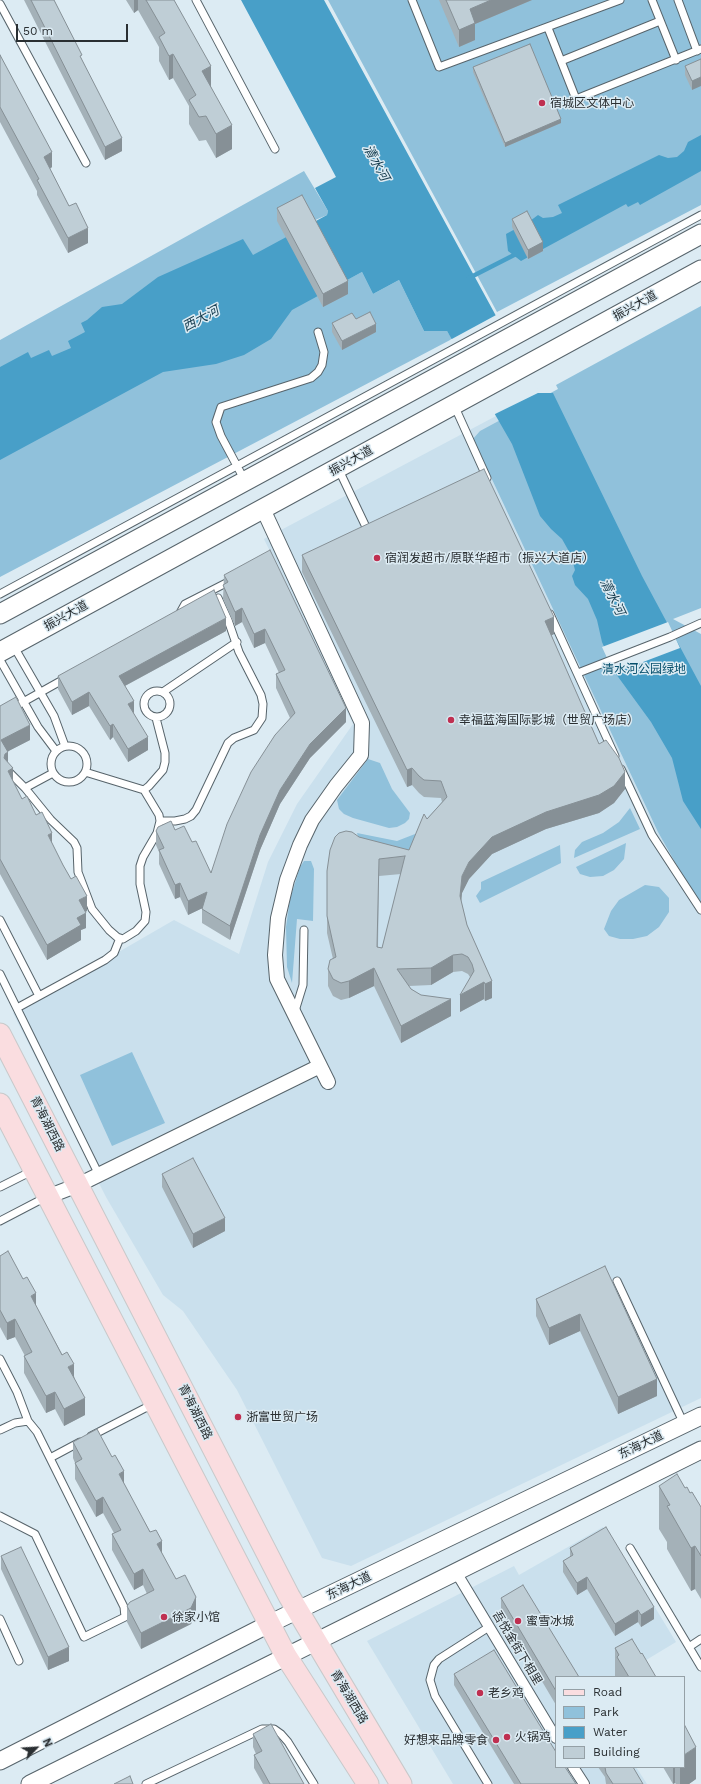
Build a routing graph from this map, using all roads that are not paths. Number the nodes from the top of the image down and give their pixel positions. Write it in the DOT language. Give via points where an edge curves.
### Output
graph roads {
  1 [pos="196,0"];
  2 [pos="412,0"];
  3 [pos="620,0"];
  4 [pos="652,0"];
  5 [pos="678,0"];
  6 [pos="0,4"];
  7 [pos="660,21"];
  8 [pos="548,28"];
  9 [pos="699,50"];
  10 [pos="676,60"];
  11 [pos="561,61"];
  12 [pos="275,149"];
  13 [pos="86,162"];
  14 [pos="701,215"];
  15 [pos="701,234"];
  16 [pos="701,270"];
  17 [pos="318,332"];
  18 [pos="454,405"];
  19 [pos="338,468"];
  20 [pos="241,473"];
  21 [pos="492,488"];
  22 [pos="263,509"];
  23 [pos="366,527"];
  24 [pos="240,576"];
  25 [pos="213,589"];
  26 [pos="0,594"];
  27 [pos="548,609"];
  28 [pos="0,614"];
  29 [pos="172,619"];
  30 [pos="701,623"];
  31 [pos="236,642"];
  32 [pos="7,648"];
  33 [pos="0,660"];
  34 [pos="75,673"];
  35 [pos="578,673"];
  36 [pos="40,692"];
  37 [pos="162,692"];
  38 [pos="23,702"];
  39 [pos="0,715"];
  40 [pos="156,718"];
  41 [pos="65,746"];
  42 [pos="56,751"];
  43 [pos="9,772"];
  44 [pos="85,772"];
  45 [pos="53,773"];
  46 [pos="25,788"];
  47 [pos="144,790"];
  48 [pos="160,822"];
  49 [pos="701,910"];
  50 [pos="0,920"];
  51 [pos="304,930"];
  52 [pos="120,938"];
  53 [pos="0,974"];
  54 [pos="39,996"];
  55 [pos="17,1008"];
  56 [pos="294,1013"];
  57 [pos="0,1034"];
  58 [pos="320,1066"];
  59 [pos="328,1082"];
  60 [pos="0,1104"];
  61 [pos="34,1170"];
  62 [pos="99,1175"];
  63 [pos="78,1185"];
  64 [pos="0,1187"];
  65 [pos="47,1196"];
  66 [pos="0,1221"];
  67 [pos="617,1281"];
  68 [pos="0,1359"];
  69 [pos="154,1403"];
  70 [pos="701,1416"];
  71 [pos="28,1421"];
  72 [pos="684,1424"];
  73 [pos="0,1430"];
  74 [pos="701,1451"];
  75 [pos="50,1458"];
  76 [pos="0,1516"];
  77 [pos="630,1548"];
  78 [pos="456,1572"];
  79 [pos="298,1611"];
  80 [pos="0,1619"];
  81 [pos="269,1624"];
  82 [pos="489,1627"];
  83 [pos="701,1639"];
  84 [pos="316,1642"];
  85 [pos="689,1647"];
  86 [pos="286,1656"];
  87 [pos="19,1661"];
  88 [pos="701,1667"];
  89 [pos="555,1736"];
  90 [pos="0,1760"];
  91 [pos="574,1768"];
  92 [pos="162,1781"];
  93 [pos="30,1784"];
  94 [pos="146,1784"];
  95 [pos="314,1784"];
  96 [pos="368,1784"];
  97 [pos="401,1784"];
  98 [pos="488,1784"];
  99 [pos="584,1784"];
  1 -- 12 [label="lane"];
  2 -- 8 [label="lane" via="439,67"];
  3 -- 8 [label="lane"];
  4 -- 7 [label="lane"];
  5 -- 9 [label="lane"];
  6 -- 13 [label="lane"];
  7 -- 10 [label="lane"];
  7 -- 11 [label="lane"];
  8 -- 11 [label="lane"];
  9 -- 10 [label="lane"];
  10 -- 11 [label="lane" via="576,99"];
  14 -- 20 [label="lane"];
  15 -- 20 [label="main road"];
  16 -- 18 [label="main road, 振兴大道"];
  17 -- 20 [label="lane" via="324,352 318,372 310,378 221,407 216,422"];
  18 -- 19 [label="main road, 振兴大道"];
  18 -- 21 [label="lane"];
  19 -- 22 [label="main road, 振兴大道"];
  19 -- 23 [label="lane"];
  20 -- 26 [label="lane"];
  20 -- 28 [label="main road"];
  22 -- 32 [label="main road, 振兴大道"];
  22 -- 56 [label="street" via="362,723 361,755 312,820 287,880 278,918 275,955 277,979"];
  24 -- 25 [label="lane"];
  25 -- 29 [label="lane" via="186,604 182,612"];
  25 -- 31 [label="lane"];
  27 -- 35 [label="lane"];
  30 -- 35 [label="lane"];
  31 -- 37 [label="lane"];
  31 -- 48 [label="lane" via="261,695 262,718 254,730 228,743 191,816 185,820"];
  32 -- 36 [label="lane"];
  33 -- 38 [label="lane"];
  34 -- 36 [label="lane"];
  35 -- 49 [label="lane" via="652,835"];
  36 -- 38 [label="lane"];
  36 -- 41 [label="lane" via="54,716"];
  37 -- 40 [label="lane" via="170,700 169,709 164,716"];
  37 -- 40 [label="lane" via="148,694 143,702 148,715"];
  38 -- 39 [label="lane"];
  38 -- 42 [label="lane"];
  40 -- 47 [label="lane" via="165,762 163,770"];
  41 -- 42 [label="lane"];
  41 -- 44 [label="lane" via="82,751 87,762"];
  42 -- 45 [label="lane" via="51,762"];
  43 -- 46 [label="lane"];
  44 -- 45 [label="lane" via="80,778 69,782"];
  44 -- 47 [label="lane"];
  45 -- 46 [label="lane"];
  46 -- 52 [label="lane" via="51,820 74,842 77,848 78,872 92,909 109,930"];
  47 -- 48 [label="lane" via="159,815"];
  48 -- 52 [label="lane" via="157,833 143,857 139,873 146,912 145,921 129,936"];
  50 -- 54 [label="lane"];
  51 -- 56 [label="lane" via="303,985"];
  52 -- 54 [label="lane" via="114,953 105,960"];
  53 -- 55 [label="lane"];
  54 -- 55 [label="lane"];
  55 -- 62 [label="lane"];
  56 -- 58 [label="street"];
  57 -- 63 [label="main road, 青海湖西路"];
  58 -- 59 [label="street"];
  58 -- 62 [label="street"];
  60 -- 61 [label="main road"];
  61 -- 64 [label="lane"];
  61 -- 65 [label="main road"];
  62 -- 63 [label="street"];
  63 -- 65 [label="street"];
  63 -- 79 [label="main road, 青海湖西路"];
  65 -- 66 [label="lane"];
  65 -- 69 [label="main road"];
  67 -- 72 [label="lane"];
  68 -- 71 [label="lane"];
  69 -- 75 [label="lane"];
  69 -- 81 [label="main road"];
  70 -- 72 [label="street, 东海大道"];
  71 -- 73 [label="lane" via="15,1423"];
  71 -- 75 [label="lane" via="37,1432"];
  72 -- 79 [label="street, 东海大道"];
  74 -- 78 [label="street"];
  75 -- 76 [label="lane" via="124,1607 125,1617 84,1637 35,1534"];
  77 -- 85 [label="lane"];
  78 -- 82 [label="street, 吾悦金街下相里"];
  78 -- 84 [label="street"];
  79 -- 81 [label="street, 东海大道"];
  79 -- 84 [label="main road, 青海湖西路"];
  80 -- 87 [label="lane"];
  81 -- 86 [label="main road"];
  81 -- 90 [label="street, 东海大道"];
  82 -- 89 [label="street, 吾悦金街下相里"];
  82 -- 98 [label="lane" via="440,1659 434,1665 430,1680 435,1696"];
  83 -- 85 [label="lane"];
  84 -- 86 [label="street"];
  84 -- 97 [label="main road, 青海湖西路"];
  85 -- 88 [label="lane"];
  86 -- 93 [label="street"];
  86 -- 96 [label="main road"];
  91 -- 99 [label="street"];
  92 -- 94 [label="lane"];
  92 -- 95 [label="lane" via="262,1729 274,1729 288,1742"];
}
